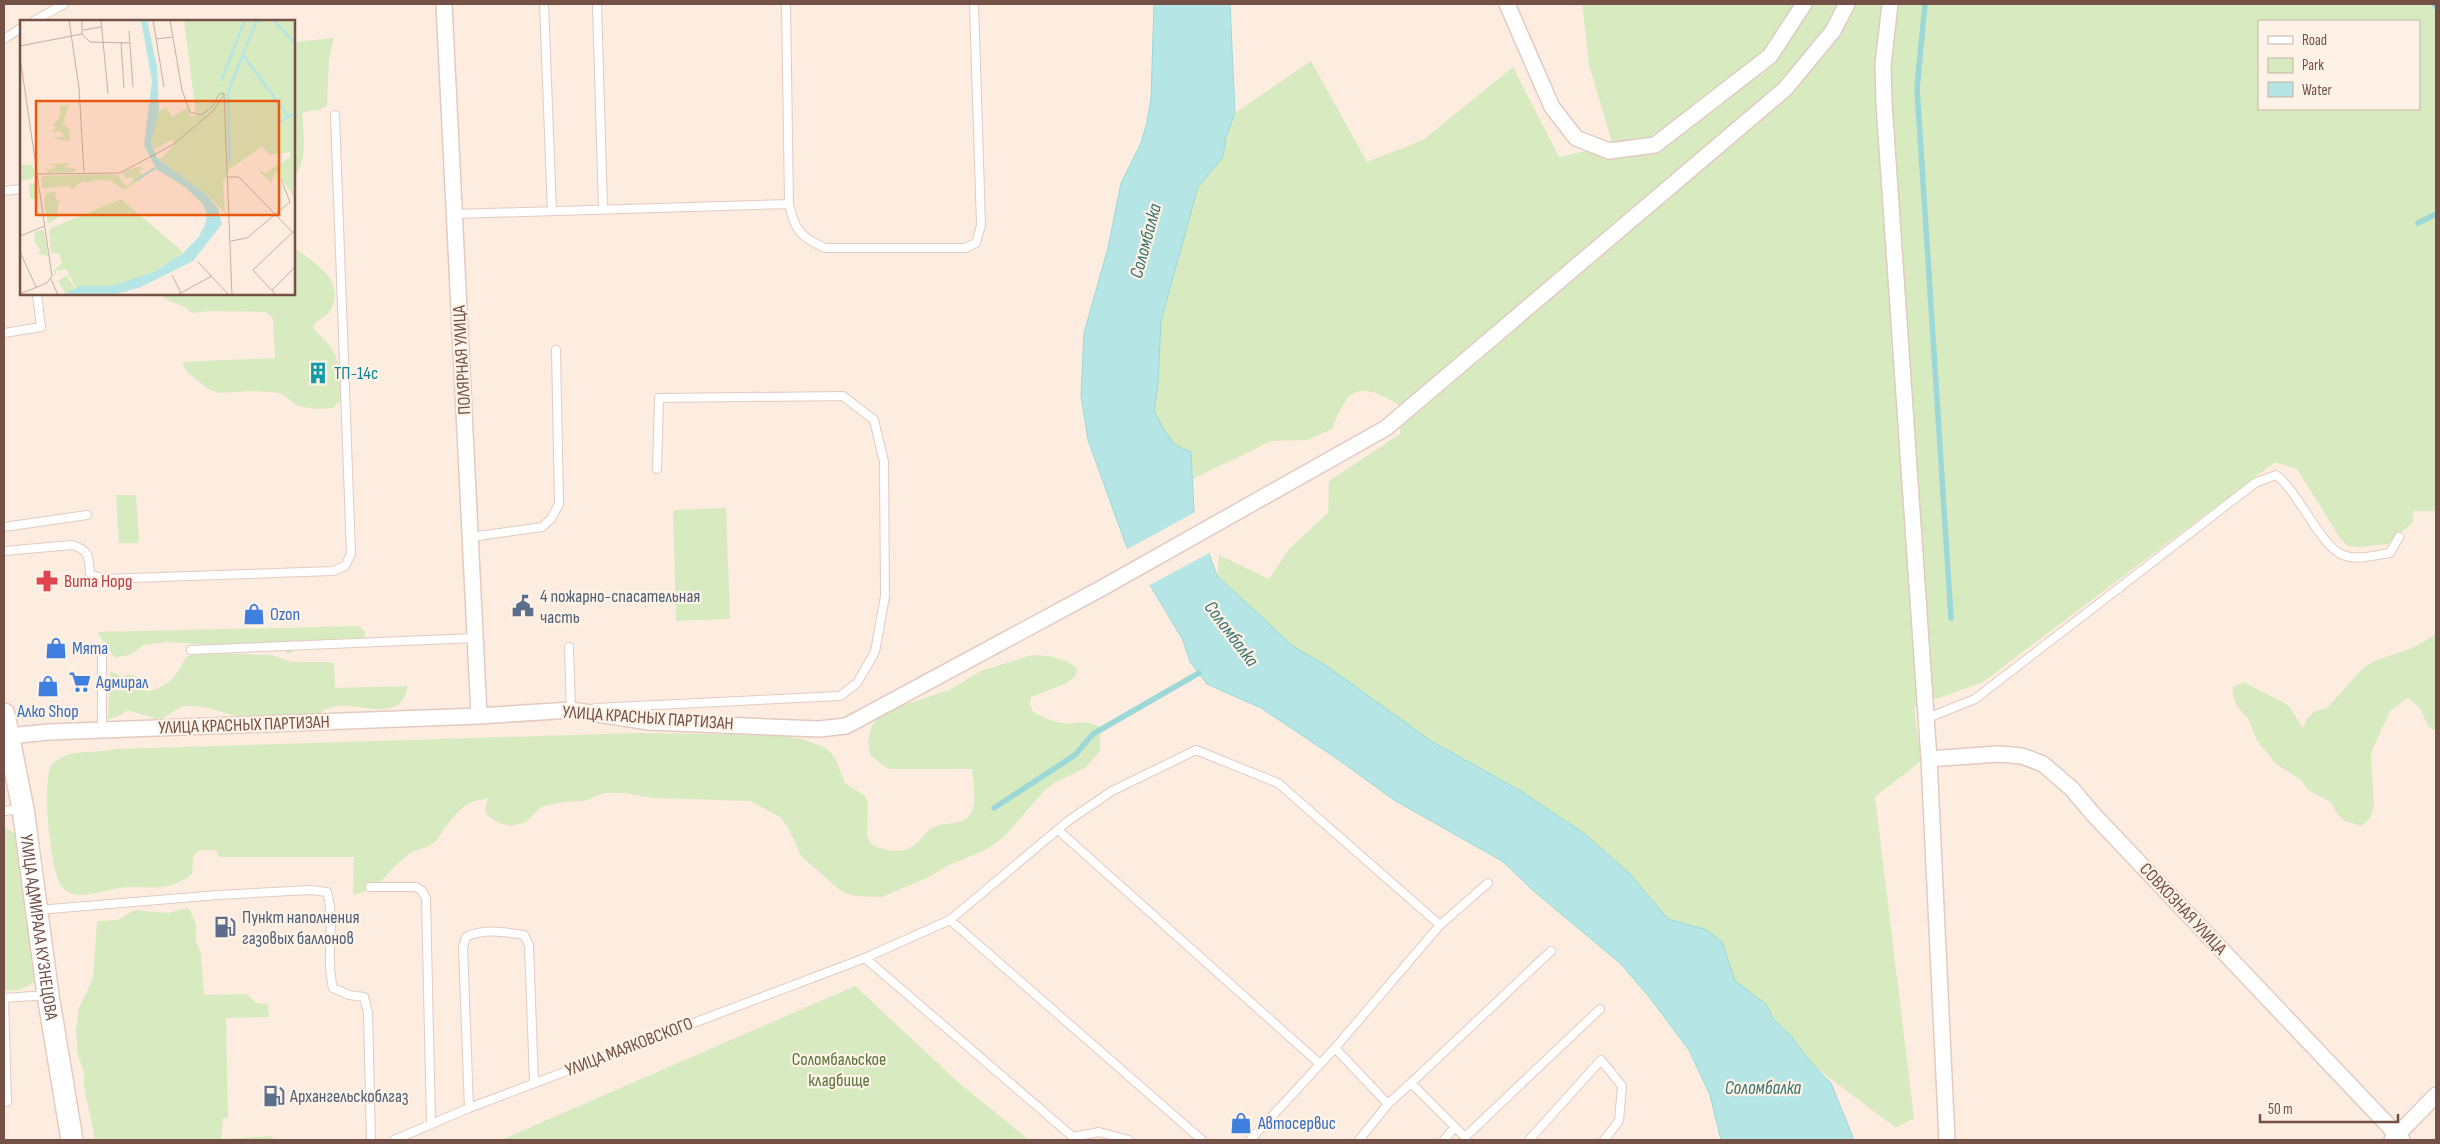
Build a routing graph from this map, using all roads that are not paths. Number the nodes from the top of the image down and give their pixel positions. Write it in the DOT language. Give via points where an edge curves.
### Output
graph roads {
  1 [pos="64,4"];
  2 [pos="444,4"];
  3 [pos="544,4"];
  4 [pos="597,4"];
  5 [pos="786,4"];
  6 [pos="974,4"];
  7 [pos="1507,4"];
  8 [pos="1804,4"];
  9 [pos="1847,4"];
  10 [pos="1890,4"];
  11 [pos="36,20"];
  12 [pos="20,29"];
  13 [pos="4,39"];
  14 [pos="335,115"];
  15 [pos="20,189"];
  16 [pos="4,192"];
  17 [pos="789,204"];
  18 [pos="603,209"];
  19 [pos="552,211"];
  20 [pos="455,214"];
  21 [pos="37,295"];
  22 [pos="4,333"];
  23 [pos="556,350"];
  24 [pos="657,469"];
  25 [pos="87,515"];
  26 [pos="4,527"];
  27 [pos="471,537"];
  28 [pos="2399,538"];
  29 [pos="4,551"];
  30 [pos="475,638"];
  31 [pos="569,647"];
  32 [pos="191,650"];
  33 [pos="102,655"];
  34 [pos="571,710"];
  35 [pos="4,714"];
  36 [pos="479,716"];
  37 [pos="1926,719"];
  38 [pos="102,730"];
  39 [pos="9,736"];
  40 [pos="1929,759"];
  41 [pos="14,810"];
  42 [pos="1058,830"];
  43 [pos="1488,883"];
  44 [pos="370,887"];
  45 [pos="36,910"];
  46 [pos="950,920"];
  47 [pos="1440,926"];
  48 [pos="1551,951"];
  49 [pos="865,958"];
  50 [pos="48,995"];
  51 [pos="4,998"];
  52 [pos="1600,1009"];
  53 [pos="1335,1048"];
  54 [pos="1320,1064"];
  55 [pos="1411,1083"];
  56 [pos="534,1084"];
  57 [pos="2436,1095"];
  58 [pos="7,1102"];
  59 [pos="1388,1104"];
  60 [pos="469,1108"];
  61 [pos="431,1124"];
  62 [pos="1454,1127"];
  63 [pos="1197,1139"];
  64 [pos="2398,1139"];
  65 [pos="72,1140"];
  66 [pos="371,1140"];
  67 [pos="394,1140"];
  68 [pos="1129,1140"];
  69 [pos="1250,1140"];
  70 [pos="1359,1140"];
  71 [pos="1444,1140"];
  72 [pos="1529,1140"];
  73 [pos="1604,1140"];
  74 [pos="1947,1140"];
  1 -- 11 [label="lane"];
  2 -- 20 [label="street, ПОЛЯРНАЯ УЛИЦА"];
  3 -- 19 [label="lane"];
  4 -- 18 [label="lane"];
  5 -- 17 [label="lane"];
  6 -- 17 [label="lane" via="981,225 976,243 965,248 825,248 806,239 794,223"];
  7 -- 8 [label="street" via="1552,107 1576,138 1609,151 1655,145 1770,56"];
  9 -- 34 [label="street, УЛИЦА КРАСНЫХ ПАРТИЗАН" via="1833,31 1784,88 1386,428 1102,588 846,726 819,729 649,722"];
  10 -- 37 [label="street" via="1883,65 1884,103"];
  12 -- 13 [label="lane"];
  14 -- 29 [label="lane" via="351,554 345,566 333,571 103,579 90,574 89,557 81,548 72,545"];
  15 -- 16 [label="lane"];
  17 -- 18 [label="lane"];
  18 -- 19 [label="lane"];
  19 -- 20 [label="lane"];
  20 -- 27 [label="street, ПОЛЯРНАЯ УЛИЦА"];
  21 -- 22 [label="lane" via="42,328"];
  23 -- 27 [label="lane" via="559,504 542,527"];
  24 -- 34 [label="lane" via="659,398 843,396 874,420 884,462 885,586 874,652 857,683 840,696"];
  25 -- 26 [label="lane"];
  27 -- 30 [label="street, ПОЛЯРНАЯ УЛИЦА"];
  28 -- 37 [label="lane" via="2390,553 2360,558 2342,555 2330,546 2287,483 2276,475 2254,483 1975,699"];
  30 -- 32 [label="lane"];
  30 -- 36 [label="street, ПОЛЯРНАЯ УЛИЦА"];
  31 -- 34 [label="lane"];
  33 -- 38 [label="lane"];
  34 -- 36 [label="street, УЛИЦА КРАСНЫХ ПАРТИЗАН"];
  35 -- 39 [label="main road, УЛИЦА АДМИРАЛА КУЗНЕЦОВА"];
  36 -- 38 [label="street, УЛИЦА КРАСНЫХ ПАРТИЗАН"];
  37 -- 40 [label="street"];
  38 -- 39 [label="street, УЛИЦА КРАСНЫХ ПАРТИЗАН"];
  39 -- 41 [label="main road, УЛИЦА АДМИРАЛА КУЗНЕЦОВА"];
  40 -- 64 [label="street, СОВХОЗНАЯ УЛИЦА" via="1998,754 2022,756 2043,764 2072,789"];
  40 -- 74 [label="street"];
  41 -- 45 [label="main road, УЛИЦА АДМИРАЛА КУЗНЕЦОВА"];
  42 -- 46 [label="lane, УЛИЦА МАЯКОВСКОГО"];
  42 -- 47 [label="lane, УЛИЦА МАЯКОВСКОГО" via="1112,791 1196,750 1278,783"];
  42 -- 54 [label="lane"];
  43 -- 47 [label="lane"];
  44 -- 61 [label="lane" via="416,887 426,898"];
  45 -- 50 [label="main road, УЛИЦА АДМИРАЛА КУЗНЕЦОВА"];
  45 -- 66 [label="lane" via="218,895 327,892 331,906 330,974 333,988 364,997 368,1013"];
  46 -- 49 [label="lane, УЛИЦА МАЯКОВСКОГО"];
  46 -- 63 [label="lane"];
  47 -- 53 [label="lane"];
  48 -- 55 [label="lane"];
  49 -- 56 [label="lane, УЛИЦА МАЯКОВСКОГО"];
  49 -- 68 [label="lane" via="1073,1137 1099,1132"];
  50 -- 51 [label="lane"];
  50 -- 65 [label="main road, УЛИЦА АДМИРАЛА КУЗНЕЦОВА"];
  51 -- 58 [label="lane"];
  52 -- 62 [label="lane" via="1465,1137"];
  53 -- 54 [label="lane"];
  53 -- 59 [label="lane"];
  54 -- 69 [label="lane"];
  55 -- 59 [label="lane"];
  55 -- 62 [label="lane"];
  56 -- 60 [label="lane, УЛИЦА МАЯКОВСКОГО"];
  56 -- 60 [label="lane" via="530,946 524,935 476,932 466,938 463,947"];
  57 -- 64 [label="street"];
  59 -- 70 [label="lane"];
  60 -- 61 [label="lane, УЛИЦА МАЯКОВСКОГО"];
  61 -- 67 [label="lane, УЛИЦА МАЯКОВСКОГО"];
  62 -- 71 [label="lane"];
  72 -- 73 [label="lane" via="1601,1060 1622,1086 1619,1121"];
}
